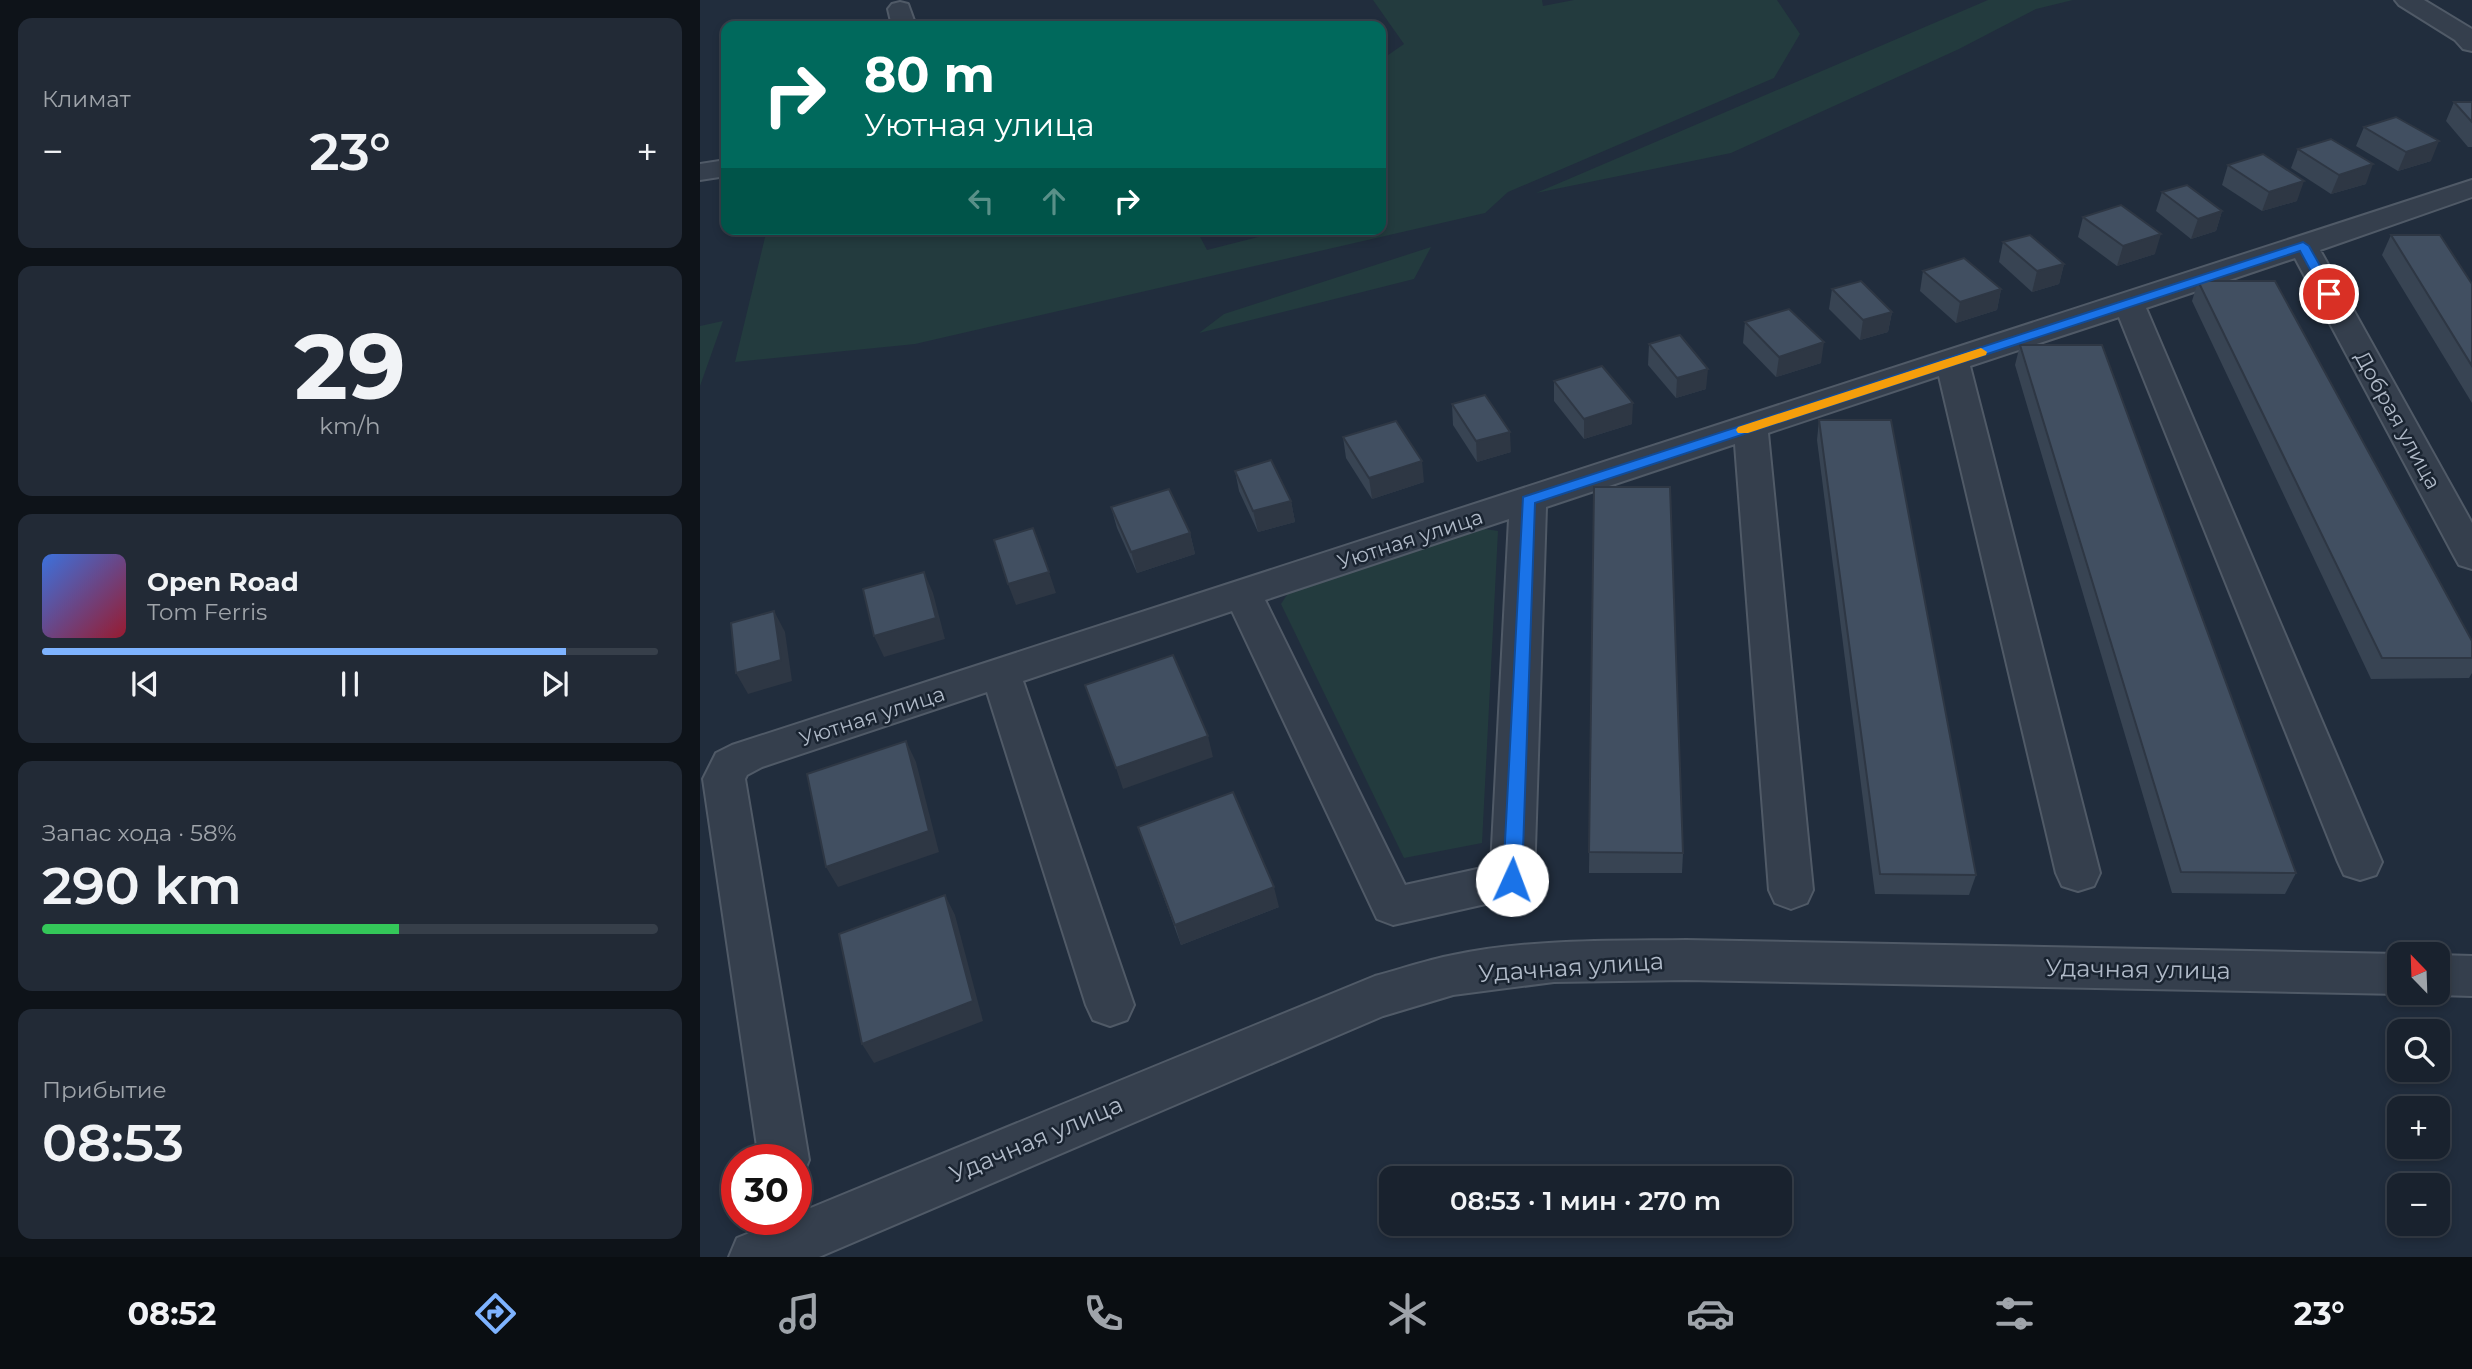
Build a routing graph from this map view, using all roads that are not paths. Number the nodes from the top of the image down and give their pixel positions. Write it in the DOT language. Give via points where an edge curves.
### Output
graph roads {
  1 [pos="2407,0"];
  2 [pos="2469,35"];
  3 [pos="721,169"];
  4 [pos="700,172"];
  5 [pos="2472,188"];
  6 [pos="2303,246"];
  7 [pos="2129,303"];
  8 [pos="1952,361"];
  9 [pos="1751,427"];
  10 [pos="1528,501"];
  11 [pos="2472,556"];
  12 [pos="1244,594"];
  13 [pos="1001,673"];
  14 [pos="2360,862"];
  15 [pos="2078,873"];
  16 [pos="1791,890"];
  17 [pos="2387,974"];
  18 [pos="2450,975"];
  19 [pos="2472,976"];
  20 [pos="1110,1005"];
  21 [pos="781,1144"];
  22 [pos="782,1239"];
  1 -- 2 [label="street"];
  3 -- 4 [label="street"];
  5 -- 6 [label="street, Уютная улица"];
  6 -- 7 [label="street, Уютная улица"];
  6 -- 11 [label="street, Добрая улица"];
  7 -- 8 [label="street, Уютная улица"];
  7 -- 14 [label="street"];
  8 -- 9 [label="street, Уютная улица"];
  8 -- 15 [label="street"];
  9 -- 10 [label="street, Уютная улица"];
  9 -- 16 [label="street"];
  10 -- 12 [label="street, Уютная улица"];
  10 -- 12 [label="street" via="1512,880 1393,906"];
  12 -- 13 [label="street, Уютная улица"];
  13 -- 20 [label="street"];
  13 -- 21 [label="street, Уютная улица" via="747,757 731,764 726,772"];
  17 -- 22 [label="street, Удачная улица" via="1686,960 1555,962 1476,971 1375,997"];
  18 -- 19 [label="street"];
}
